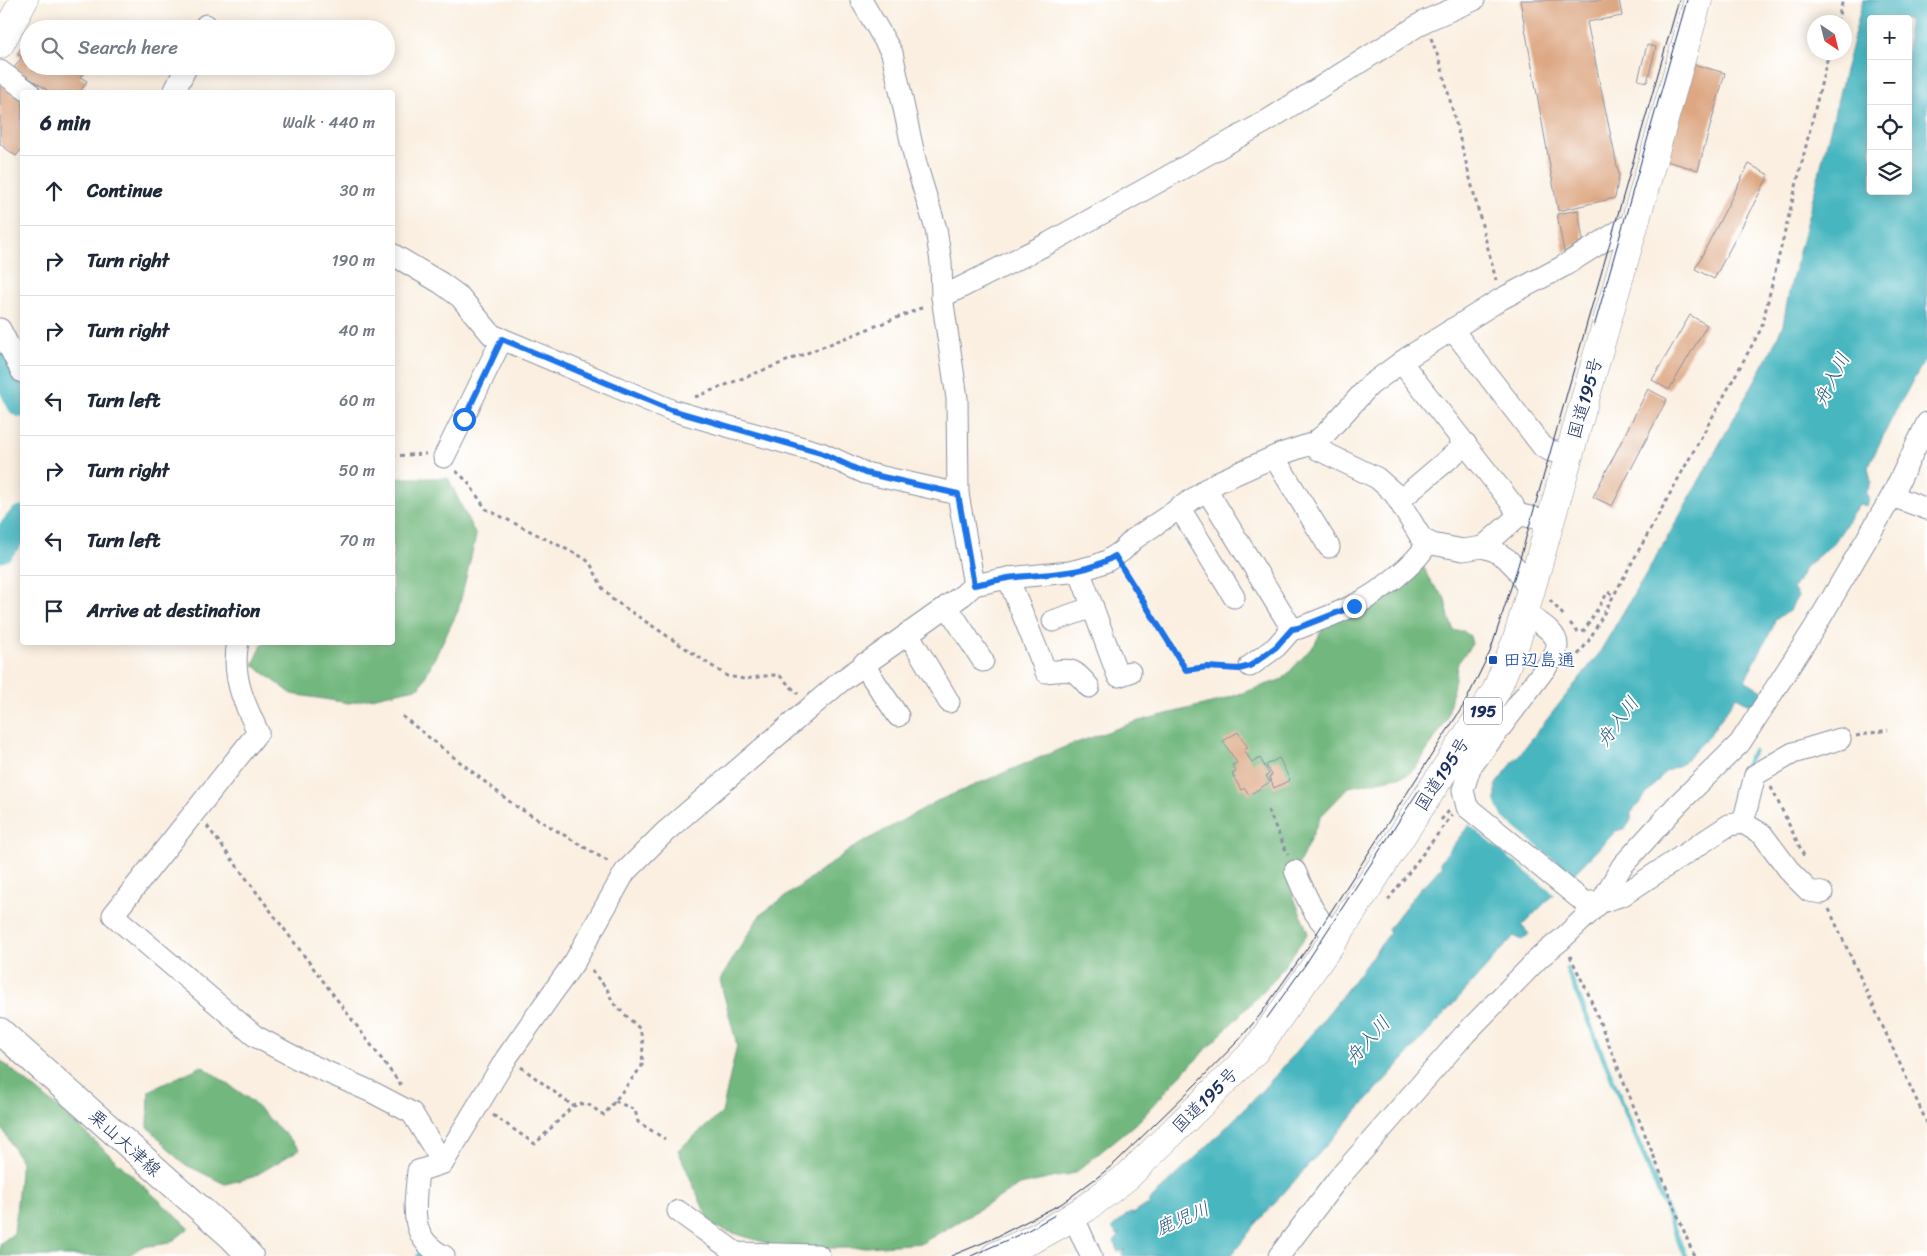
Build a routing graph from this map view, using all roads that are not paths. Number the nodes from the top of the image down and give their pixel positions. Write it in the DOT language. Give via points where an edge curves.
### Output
graph roads {
  1 [pos="24,0"];
  2 [pos="861,0"];
  3 [pos="1474,0"];
  4 [pos="1698,0"];
  5 [pos="0,44"];
  6 [pos="0,71"];
  7 [pos="182,75"];
  8 [pos="26,90"];
  9 [pos="175,90"];
  10 [pos="1635,221"];
  11 [pos="395,256"];
  12 [pos="942,297"];
  13 [pos="0,329"];
  14 [pos="1452,329"];
  15 [pos="502,339"];
  16 [pos="1401,362"];
  17 [pos="20,368"];
  18 [pos="1927,424"];
  19 [pos="1314,443"];
  20 [pos="1466,444"];
  21 [pos="1927,451"];
  22 [pos="1569,455"];
  23 [pos="444,457"];
  24 [pos="1274,457"];
  25 [pos="1206,489"];
  26 [pos="958,494"];
  27 [pos="1892,496"];
  28 [pos="1399,500"];
  29 [pos="1179,508"];
  30 [pos="1927,509"];
  31 [pos="1516,514"];
  32 [pos="1550,521"];
  33 [pos="1428,542"];
  34 [pos="1329,547"];
  35 [pos="1482,547"];
  36 [pos="1080,570"];
  37 [pos="1008,578"];
  38 [pos="974,585"];
  39 [pos="1234,597"];
  40 [pos="1533,600"];
  41 [pos="947,606"];
  42 [pos="1093,607"];
  43 [pos="1053,621"];
  44 [pos="1292,629"];
  45 [pos="908,633"];
  46 [pos="238,645"];
  47 [pos="983,661"];
  48 [pos="863,664"];
  49 [pos="1250,666"];
  50 [pos="1130,672"];
  51 [pos="1089,687"];
  52 [pos="949,702"];
  53 [pos="898,716"];
  54 [pos="1840,739"];
  55 [pos="1743,823"];
  56 [pos="1295,871"];
  57 [pos="1822,893"];
  58 [pos="1592,902"];
  59 [pos="1337,935"];
  60 [pos="0,1031"];
  61 [pos="443,1163"];
  62 [pos="678,1210"];
  63 [pos="1074,1216"];
  64 [pos="436,1254"];
  65 [pos="786,1255"];
  66 [pos="250,1256"];
  67 [pos="818,1256"];
  68 [pos="995,1256"];
  69 [pos="1091,1256"];
  70 [pos="1279,1256"];
  1 -- 5 [label="highway"];
  2 -- 12 [label="street" via="892,53 916,164 936,228"];
  3 -- 12 [label="street" via="1425,21 1265,122 1049,243"];
  4 -- 10 [label="highway, 国道195号 / 195"];
  6 -- 8 [label="street"];
  7 -- 9 [label="street"];
  10 -- 14 [label="street" via="1562,267"];
  10 -- 22 [label="highway, 国道195号 / 195"];
  11 -- 15 [label="street" via="460,297 492,335"];
  12 -- 26 [label="street" via="957,398"];
  13 -- 17 [label="street"];
  14 -- 16 [label="street"];
  14 -- 22 [label="street" via="1543,447"];
  15 -- 23 [label="street"];
  15 -- 26 [label="street" via="674,411 821,453 865,473"];
  16 -- 19 [label="street" via="1370,385"];
  16 -- 20 [label="street"];
  18 -- 27 [label="street"];
  19 -- 24 [label="street"];
  19 -- 28 [label="street" via="1317,449 1377,478"];
  20 -- 28 [label="street"];
  20 -- 31 [label="street"];
  21 -- 27 [label="street"];
  22 -- 32 [label="highway, 国道195号 / 195"];
  24 -- 25 [label="street"];
  24 -- 34 [label="street"];
  25 -- 29 [label="street"];
  25 -- 44 [label="street"];
  26 -- 38 [label="street"];
  27 -- 30 [label="street"];
  27 -- 58 [label="street" via="1815,627 1740,743 1678,804"];
  28 -- 33 [label="street" via="1418,534"];
  29 -- 36 [label="street" via="1115,556"];
  29 -- 39 [label="street"];
  31 -- 32 [label="street"];
  31 -- 35 [label="street" via="1515,519"];
  32 -- 40 [label="highway, 国道195号 / 195"];
  33 -- 35 [label="street" via="1463,550"];
  33 -- 44 [label="street" via="1399,575 1354,606"];
  35 -- 40 [label="street" via="1495,551 1517,569"];
  36 -- 37 [label="street"];
  36 -- 42 [label="street"];
  37 -- 38 [label="street"];
  37 -- 51 [label="street" via="1046,672 1072,670"];
  38 -- 41 [label="street"];
  40 -- 58 [label="street" via="1556,639 1557,648 1553,658 1470,768 1464,790 1467,807"];
  40 -- 59 [label="highway, 国道195号 / 195" via="1496,691"];
  41 -- 45 [label="street"];
  41 -- 47 [label="street"];
  42 -- 43 [label="street"];
  42 -- 50 [label="street" via="1118,676"];
  44 -- 49 [label="street" via="1276,647"];
  45 -- 48 [label="street"];
  45 -- 52 [label="street"];
  46 -- 61 [label="street" via="236,674 258,732 113,915 255,1036 412,1113"];
  48 -- 53 [label="street"];
  48 -- 61 [label="street" via="665,832 625,872 578,955 507,1057"];
  54 -- 55 [label="street" via="1793,753 1755,774"];
  55 -- 57 [label="street" via="1762,834 1809,891"];
  55 -- 58 [label="street" via="1730,825 1623,895"];
  56 -- 59 [label="street" via="1322,924"];
  58 -- 70 [label="street" via="1562,939 1464,1034 1337,1180"];
  59 -- 63 [label="highway, 国道195号 / 195" via="1255,1051 1128,1176"];
  60 -- 66 [label="main road, 栗山大津線"];
  61 -- 64 [label="street" via="418,1171 414,1217 418,1232"];
  62 -- 65 [label="street" via="736,1254"];
  63 -- 68 [label="highway, 国道195号 / 195"];
  63 -- 69 [label="street"];
  65 -- 67 [label="street"];
}
